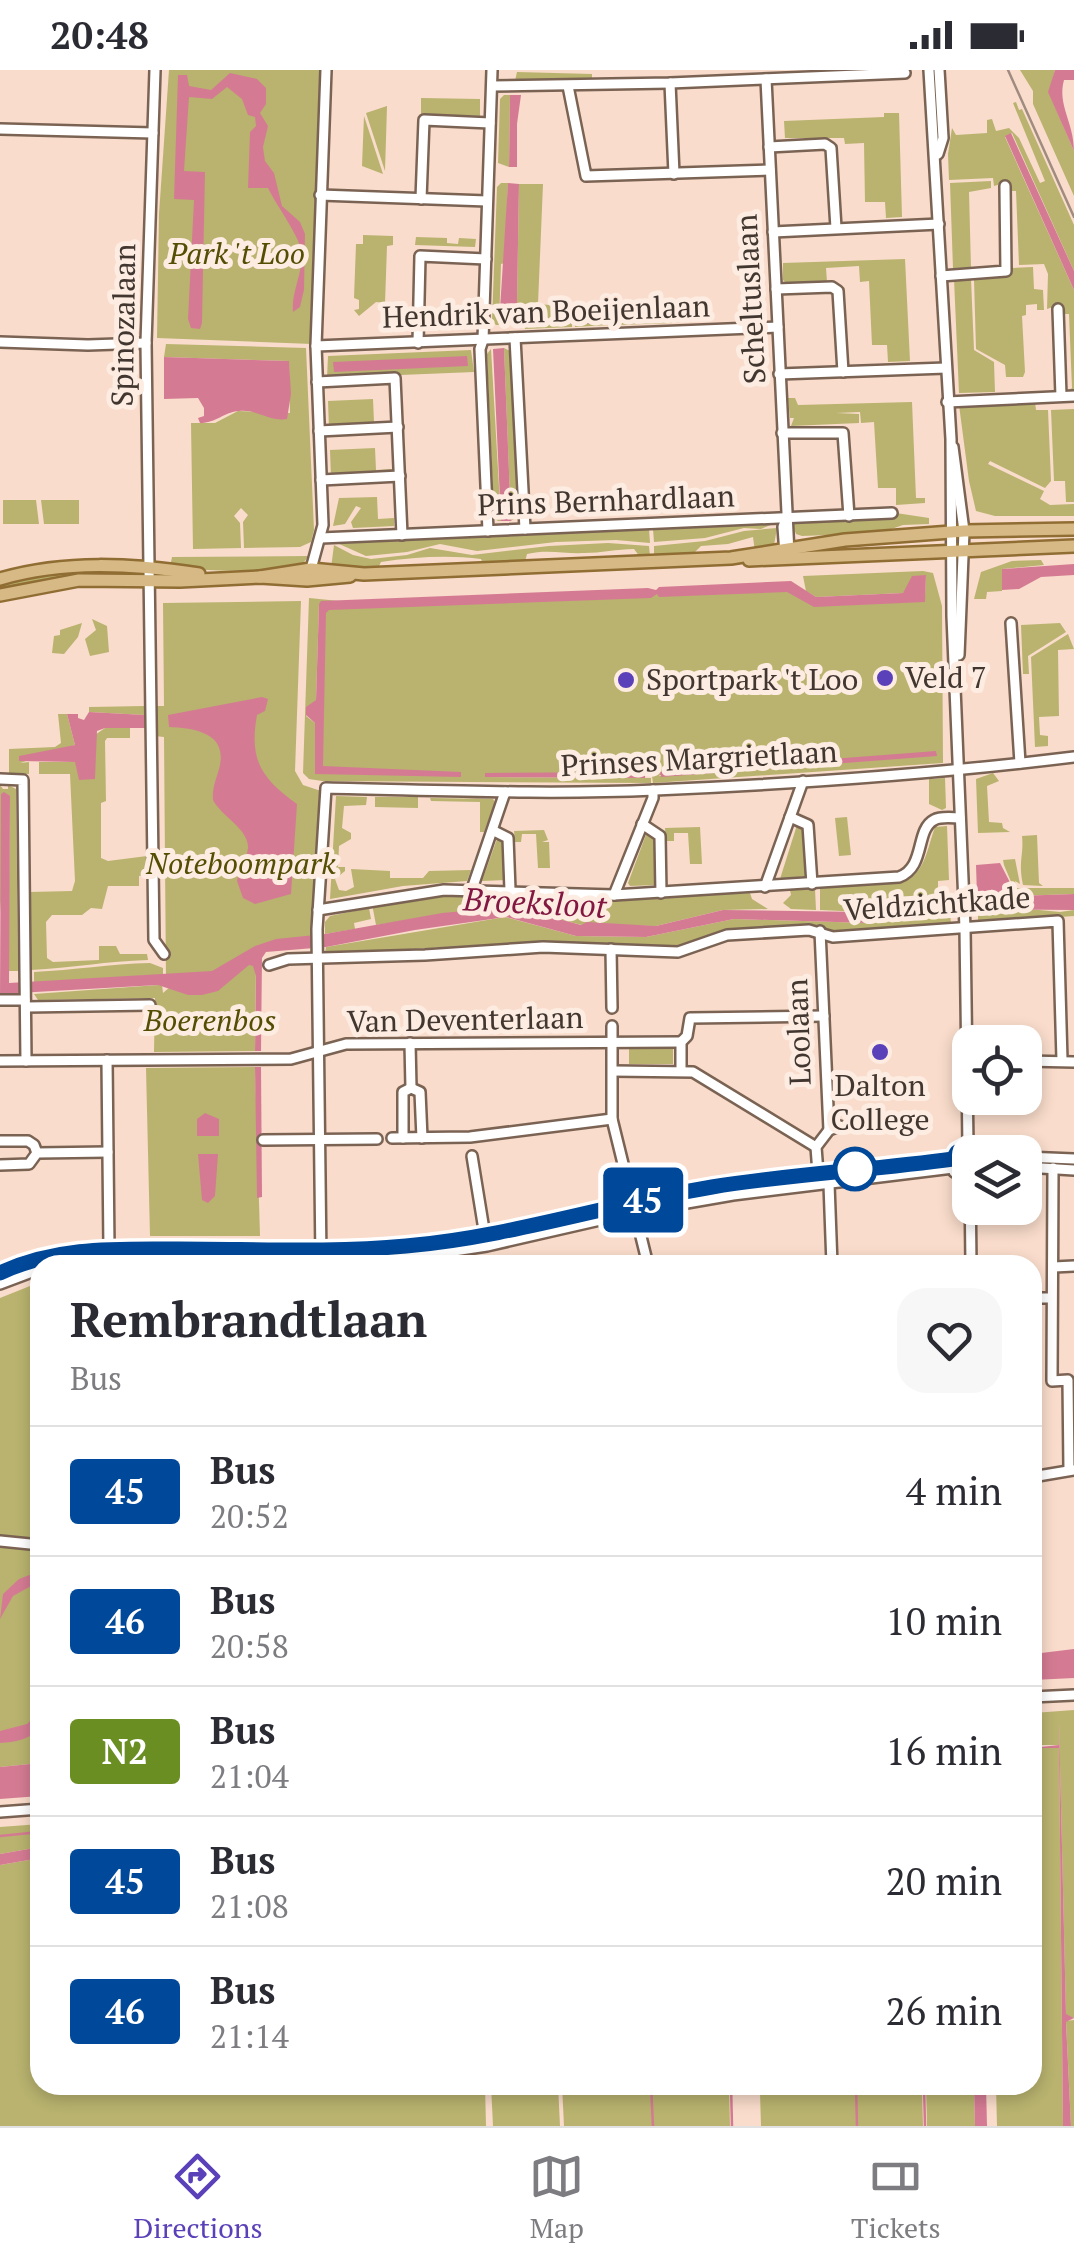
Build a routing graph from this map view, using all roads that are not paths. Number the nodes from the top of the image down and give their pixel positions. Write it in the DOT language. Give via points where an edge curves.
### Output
graph roads {
  1 [pos="155,70"];
  2 [pos="326,70"];
  3 [pos="492,70"];
  4 [pos="929,70"];
  5 [pos="939,70"];
  6 [pos="905,73"];
  7 [pos="766,78"];
  8 [pos="670,83"];
  9 [pos="492,86"];
  10 [pos="568,86"];
  11 [pos="490,123"];
  12 [pos="0,128"];
  13 [pos="153,133"];
  14 [pos="770,147"];
  15 [pos="936,156"];
  16 [pos="770,170"];
  17 [pos="674,174"];
  18 [pos="1005,186"];
  19 [pos="320,195"];
  20 [pos="422,199"];
  21 [pos="487,202"];
  22 [pos="939,224"];
  23 [pos="836,228"];
  24 [pos="773,232"];
  25 [pos="486,259"];
  26 [pos="942,276"];
  27 [pos="776,289"];
  28 [pos="1058,308"];
  29 [pos="778,327"];
  30 [pos="516,338"];
  31 [pos="484,340"];
  32 [pos="0,342"];
  33 [pos="146,343"];
  34 [pos="418,343"];
  35 [pos="316,346"];
  36 [pos="946,368"];
  37 [pos="843,372"];
  38 [pos="779,374"];
  39 [pos="316,382"];
  40 [pos="1061,396"];
  41 [pos="1074,396"];
  42 [pos="947,402"];
  43 [pos="398,427"];
  44 [pos="319,431"];
  45 [pos="782,433"];
  46 [pos="400,476"];
  47 [pos="320,480"];
  48 [pos="892,513"];
  49 [pos="848,516"];
  50 [pos="786,518"];
  51 [pos="525,529"];
  52 [pos="1074,530"];
  53 [pos="488,531"];
  54 [pos="958,531"];
  55 [pos="402,534"];
  56 [pos="321,538"];
  57 [pos="1074,546"];
  58 [pos="787,552"];
  59 [pos="957,552"];
  60 [pos="311,570"];
  61 [pos="149,574"];
  62 [pos="364,574"];
  63 [pos="260,577"];
  64 [pos="0,579"];
  65 [pos="0,595"];
  66 [pos="1011,622"];
  67 [pos="1074,757"];
  68 [pos="1020,763"];
  69 [pos="959,769"];
  70 [pos="0,779"];
  71 [pos="803,781"];
  72 [pos="653,790"];
  73 [pos="505,792"];
  74 [pos="790,817"];
  75 [pos="960,818"];
  76 [pos="642,824"];
  77 [pos="494,831"];
  78 [pos="812,884"];
  79 [pos="765,887"];
  80 [pos="472,889"];
  81 [pos="510,890"];
  82 [pos="661,893"];
  83 [pos="614,894"];
  84 [pos="318,910"];
  85 [pos="965,923"];
  86 [pos="820,931"];
  87 [pos="611,949"];
  88 [pos="164,954"];
  89 [pos="317,955"];
  90 [pos="268,964"];
  91 [pos="25,996"];
  92 [pos="0,1000"];
  93 [pos="150,1005"];
  94 [pos="612,1008"];
  95 [pos="824,1016"];
  96 [pos="967,1025"];
  97 [pos="612,1026"];
  98 [pos="612,1042"];
  99 [pos="681,1042"];
  100 [pos="410,1044"];
  101 [pos="319,1052"];
  102 [pos="107,1060"];
  103 [pos="1062,1060"];
  104 [pos="0,1061"];
  105 [pos="26,1061"];
  106 [pos="1042,1061"];
  107 [pos="1074,1062"];
  108 [pos="681,1070"];
  109 [pos="613,1071"];
  110 [pos="411,1088"];
  111 [pos="612,1119"];
  112 [pos="840,1126"];
  113 [pos="828,1130"];
  114 [pos="422,1138"];
  115 [pos="320,1139"];
  116 [pos="377,1139"];
  117 [pos="263,1140"];
  118 [pos="0,1142"];
  119 [pos="816,1146"];
  120 [pos="471,1147"];
  121 [pos="108,1152"];
  122 [pos="37,1153"];
  123 [pos="1042,1158"];
  124 [pos="1074,1159"];
  125 [pos="952,1164"];
  126 [pos="952,1164"];
  127 [pos="0,1165"];
  128 [pos="1042,1168"];
  129 [pos="1053,1168"];
  130 [pos="1074,1170"];
  131 [pos="818,1173"];
  132 [pos="829,1184"];
  133 [pos="634,1207"];
  134 [pos="971,1225"];
  135 [pos="485,1236"];
  136 [pos="109,1249"];
  137 [pos="446,1253"];
  138 [pos="321,1254"];
  139 [pos="55,1255"];
  140 [pos="316,1255"];
  141 [pos="327,1255"];
  142 [pos="429,1255"];
  143 [pos="646,1255"];
  144 [pos="832,1255"];
  145 [pos="971,1255"];
  146 [pos="30,1262"];
  147 [pos="1074,1266"];
  148 [pos="1054,1267"];
  149 [pos="0,1273"];
  150 [pos="30,1273"];
  151 [pos="0,1284"];
  152 [pos="1042,1298"];
  153 [pos="1051,1298"];
  154 [pos="1072,1470"];
  155 [pos="1042,1475"];
  156 [pos="0,1541"];
  157 [pos="30,1544"];
  158 [pos="1074,1695"];
  159 [pos="1042,1697"];
  160 [pos="30,1810"];
  161 [pos="0,1812"];
  1 -- 13 [label="street, Spinozalaan"];
  2 -- 19 [label="street"];
  3 -- 9 [label="street"];
  4 -- 15 [label="street"];
  5 -- 15 [label="street" via="943,138"];
  6 -- 7 [label="street"];
  7 -- 8 [label="street"];
  7 -- 14 [label="street, Scheltuslaan"];
  8 -- 10 [label="street"];
  8 -- 17 [label="street"];
  9 -- 10 [label="street"];
  9 -- 11 [label="street"];
  10 -- 17 [label="street" via="586,176"];
  11 -- 20 [label="street" via="424,120"];
  11 -- 21 [label="street"];
  12 -- 13 [label="street"];
  13 -- 33 [label="street, Spinozalaan"];
  14 -- 16 [label="street, Scheltuslaan"];
  14 -- 23 [label="street" via="832,148"];
  15 -- 22 [label="street"];
  16 -- 17 [label="street"];
  16 -- 24 [label="street, Scheltuslaan"];
  18 -- 26 [label="street" via="1006,271"];
  19 -- 20 [label="street"];
  19 -- 35 [label="street"];
  20 -- 21 [label="street"];
  21 -- 25 [label="street"];
  22 -- 23 [label="street"];
  22 -- 26 [label="street"];
  23 -- 24 [label="street"];
  24 -- 27 [label="street, Scheltuslaan"];
  25 -- 31 [label="street"];
  25 -- 34 [label="street" via="420,256"];
  26 -- 36 [label="street"];
  27 -- 29 [label="street, Scheltuslaan"];
  27 -- 37 [label="street" via="838,291"];
  28 -- 40 [label="street"];
  29 -- 30 [label="street, Hendrik van Boeijenlaan"];
  29 -- 38 [label="street, Scheltuslaan"];
  30 -- 31 [label="street, Hendrik van Boeijenlaan"];
  30 -- 51 [label="street"];
  31 -- 34 [label="street, Hendrik van Boeijenlaan"];
  31 -- 53 [label="street"];
  32 -- 33 [label="street"];
  33 -- 61 [label="street, Spinozalaan"];
  34 -- 35 [label="street, Hendrik van Boeijenlaan"];
  35 -- 39 [label="street"];
  36 -- 37 [label="street"];
  36 -- 42 [label="street"];
  37 -- 38 [label="street"];
  38 -- 45 [label="street, Scheltuslaan"];
  39 -- 43 [label="street" via="395,378"];
  39 -- 44 [label="street"];
  40 -- 41 [label="street"];
  40 -- 42 [label="street"];
  42 -- 54 [label="street"];
  43 -- 44 [label="street"];
  43 -- 46 [label="street"];
  44 -- 47 [label="street"];
  45 -- 49 [label="street" via="843,433"];
  45 -- 50 [label="street, Scheltuslaan"];
  46 -- 47 [label="street"];
  46 -- 55 [label="street"];
  47 -- 56 [label="street"];
  48 -- 49 [label="street, Prins Bernhardlaan"];
  49 -- 50 [label="street, Prins Bernhardlaan"];
  50 -- 51 [label="street, Prins Bernhardlaan"];
  50 -- 58 [label="street, Scheltuslaan"];
  51 -- 53 [label="street, Prins Bernhardlaan"];
  52 -- 54 [label="main road, Prins Bernhardlaan"];
  53 -- 55 [label="street, Prins Bernhardlaan"];
  54 -- 58 [label="main road, Prins Bernhardlaan"];
  54 -- 59 [label="street"];
  55 -- 56 [label="street, Prins Bernhardlaan"];
  56 -- 60 [label="street"];
  57 -- 59 [label="main road, Prins Bernhardlaan"];
  58 -- 59 [label="main road, Prins Bernhardlaan"];
  58 -- 62 [label="main road, Prins Bernhardlaan"];
  59 -- 69 [label="street"];
  60 -- 62 [label="main road, Prins Bernhardlaan"];
  60 -- 63 [label="main road, Prins Bernhardlaan"];
  61 -- 63 [label="main road, Prins Bernhardlaan"];
  61 -- 64 [label="main road, Prins Bernhardlaan" via="70,566"];
  61 -- 65 [label="main road, Prins Bernhardlaan"];
  61 -- 88 [label="street" via="154,940"];
  62 -- 63 [label="main road, Prins Bernhardlaan"];
  66 -- 68 [label="street"];
  67 -- 68 [label="street, Prinses Margrietlaan"];
  68 -- 69 [label="street, Prinses Margrietlaan"];
  69 -- 71 [label="street, Prinses Margrietlaan"];
  69 -- 75 [label="street"];
  70 -- 91 [label="street" via="23,780"];
  71 -- 72 [label="street, Prinses Margrietlaan"];
  71 -- 74 [label="street"];
  72 -- 73 [label="street, Prinses Margrietlaan"];
  72 -- 76 [label="street"];
  73 -- 77 [label="street"];
  73 -- 84 [label="street, Prinses Margrietlaan" via="326,788"];
  74 -- 78 [label="street" via="808,825"];
  74 -- 79 [label="street"];
  75 -- 78 [label="street" via="929,824 909,873"];
  75 -- 85 [label="street"];
  76 -- 82 [label="street" via="660,836"];
  76 -- 83 [label="street"];
  77 -- 80 [label="street"];
  77 -- 81 [label="street" via="508,838"];
  78 -- 79 [label="street"];
  79 -- 82 [label="street"];
  80 -- 81 [label="street"];
  80 -- 84 [label="street"];
  81 -- 83 [label="street"];
  82 -- 83 [label="street"];
  84 -- 89 [label="street"];
  85 -- 86 [label="street, Veldzichtkade" via="833,937"];
  85 -- 96 [label="street"];
  85 -- 103 [label="street, Veldzichtkade" via="1058,921"];
  86 -- 87 [label="street, Veldzichtkade" via="728,936 678,952"];
  86 -- 95 [label="street, Loolaan"];
  87 -- 89 [label="street, Veldzichtkade"];
  87 -- 94 [label="street"];
  89 -- 90 [label="street, Veldzichtkade"];
  89 -- 101 [label="street"];
  91 -- 92 [label="street"];
  91 -- 93 [label="street"];
  91 -- 105 [label="street"];
  95 -- 99 [label="street" via="690,1018"];
  95 -- 113 [label="street, Loolaan"];
  97 -- 98 [label="street"];
  98 -- 99 [label="street, Van Deventerlaan"];
  98 -- 100 [label="street, Van Deventerlaan"];
  98 -- 109 [label="street"];
  99 -- 108 [label="street"];
  100 -- 101 [label="street, Van Deventerlaan" via="346,1044"];
  100 -- 110 [label="street"];
  101 -- 102 [label="street, Van Deventerlaan" via="291,1059"];
  101 -- 115 [label="street"];
  102 -- 105 [label="street, Van Deventerlaan"];
  102 -- 121 [label="street"];
  103 -- 106 [label="street"];
  103 -- 107 [label="street"];
  104 -- 105 [label="street, Van Deventerlaan"];
  108 -- 109 [label="street"];
  108 -- 119 [label="street"];
  109 -- 111 [label="street"];
  110 -- 114 [label="street" via="420,1092"];
  110 -- 114 [label="street" via="403,1092 398,1138"];
  111 -- 120 [label="street"];
  111 -- 133 [label="street"];
  112 -- 113 [label="street"];
  113 -- 119 [label="street"];
  114 -- 120 [label="street"];
  115 -- 116 [label="street"];
  115 -- 117 [label="street"];
  115 -- 138 [label="street"];
  118 -- 122 [label="street" via="28,1141"];
  119 -- 131 [label="street"];
  120 -- 135 [label="street"];
  121 -- 122 [label="street"];
  121 -- 136 [label="street"];
  122 -- 127 [label="street" via="29,1164"];
  123 -- 124 [label="street"];
  125 -- 131 [label="street"];
  126 -- 132 [label="street"];
  128 -- 129 [label="street"];
  129 -- 130 [label="street"];
  129 -- 148 [label="street"];
  131 -- 132 [label="street"];
  131 -- 133 [label="street"];
  132 -- 133 [label="street"];
  132 -- 144 [label="street"];
  133 -- 135 [label="street"];
  133 -- 137 [label="street"];
  133 -- 143 [label="street"];
  134 -- 145 [label="street"];
  135 -- 138 [label="street"];
  136 -- 138 [label="street"];
  136 -- 139 [label="street"];
  137 -- 142 [label="street"];
  138 -- 140 [label="street"];
  138 -- 141 [label="street"];
  146 -- 149 [label="street"];
  147 -- 148 [label="street"];
  148 -- 153 [label="street"];
  150 -- 151 [label="street"];
  152 -- 153 [label="street"];
  153 -- 154 [label="street" via="1052,1380 1068,1380"];
  154 -- 155 [label="street"];
  156 -- 157 [label="street"];
  158 -- 159 [label="street"];
  160 -- 161 [label="street"];
}
